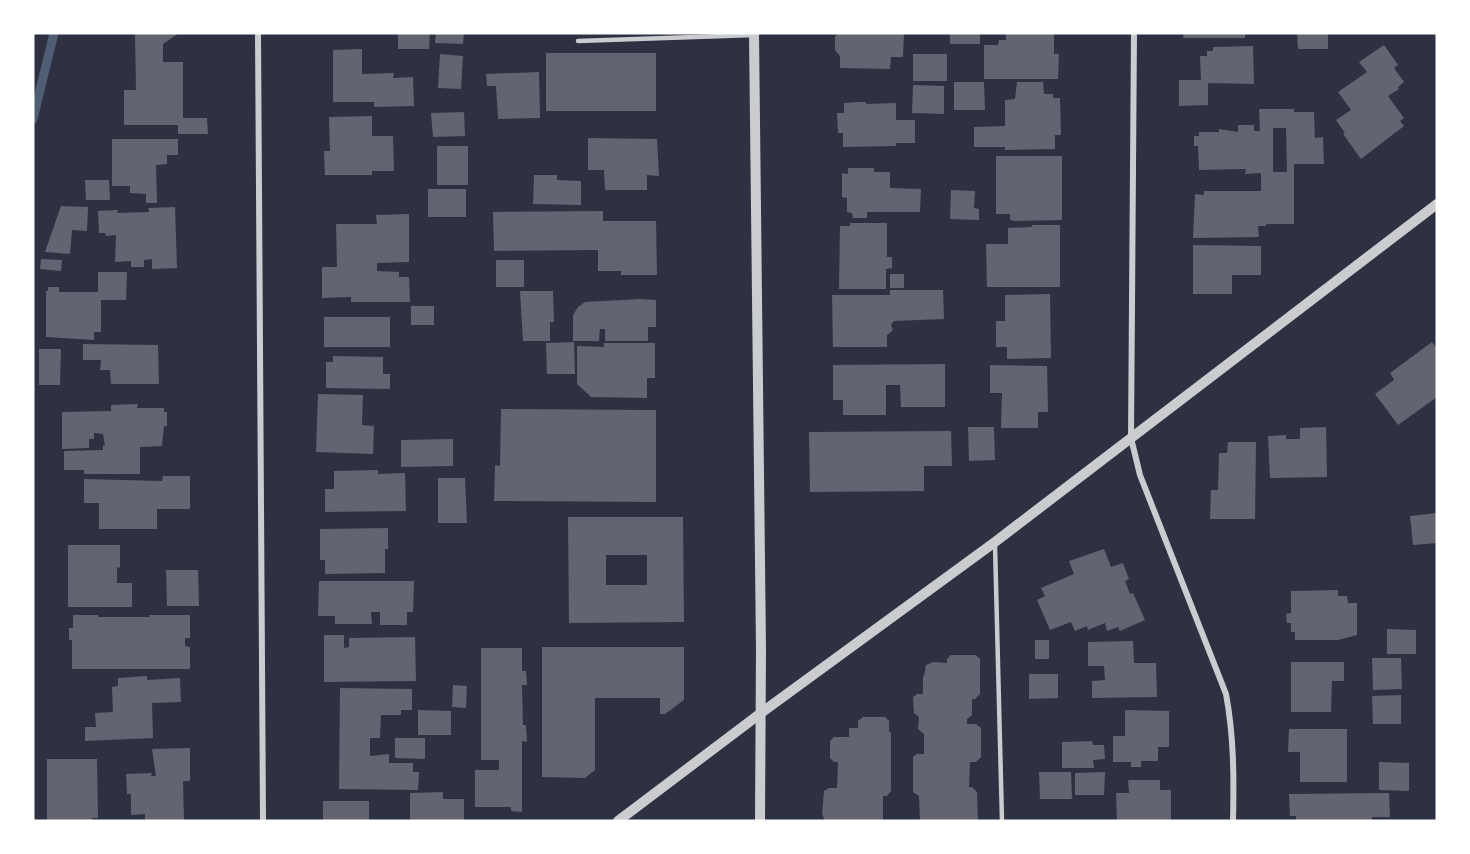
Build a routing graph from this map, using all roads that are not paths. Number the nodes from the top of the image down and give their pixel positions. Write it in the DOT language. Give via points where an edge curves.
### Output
graph roads {
  1 [pos="258,33"];
  2 [pos="1134,33"];
  3 [pos="754,34"];
  4 [pos="578,41"];
  5 [pos="1437,204"];
  6 [pos="1131,438"];
  7 [pos="995,542"];
  8 [pos="761,712"];
  9 [pos="263,821"];
  10 [pos="618,821"];
  11 [pos="760,821"];
  12 [pos="1002,821"];
  13 [pos="1233,821"];
  1 -- 9 [label="street"];
  2 -- 6 [label="street"];
  3 -- 4 [label="lane"];
  3 -- 8 [label="street"];
  5 -- 6 [label="street"];
  6 -- 7 [label="street"];
  6 -- 13 [label="street" via="1140,475 1226,694 1234,768"];
  7 -- 8 [label="street"];
  7 -- 12 [label="lane"];
  8 -- 10 [label="street"];
  8 -- 11 [label="street"];
}
